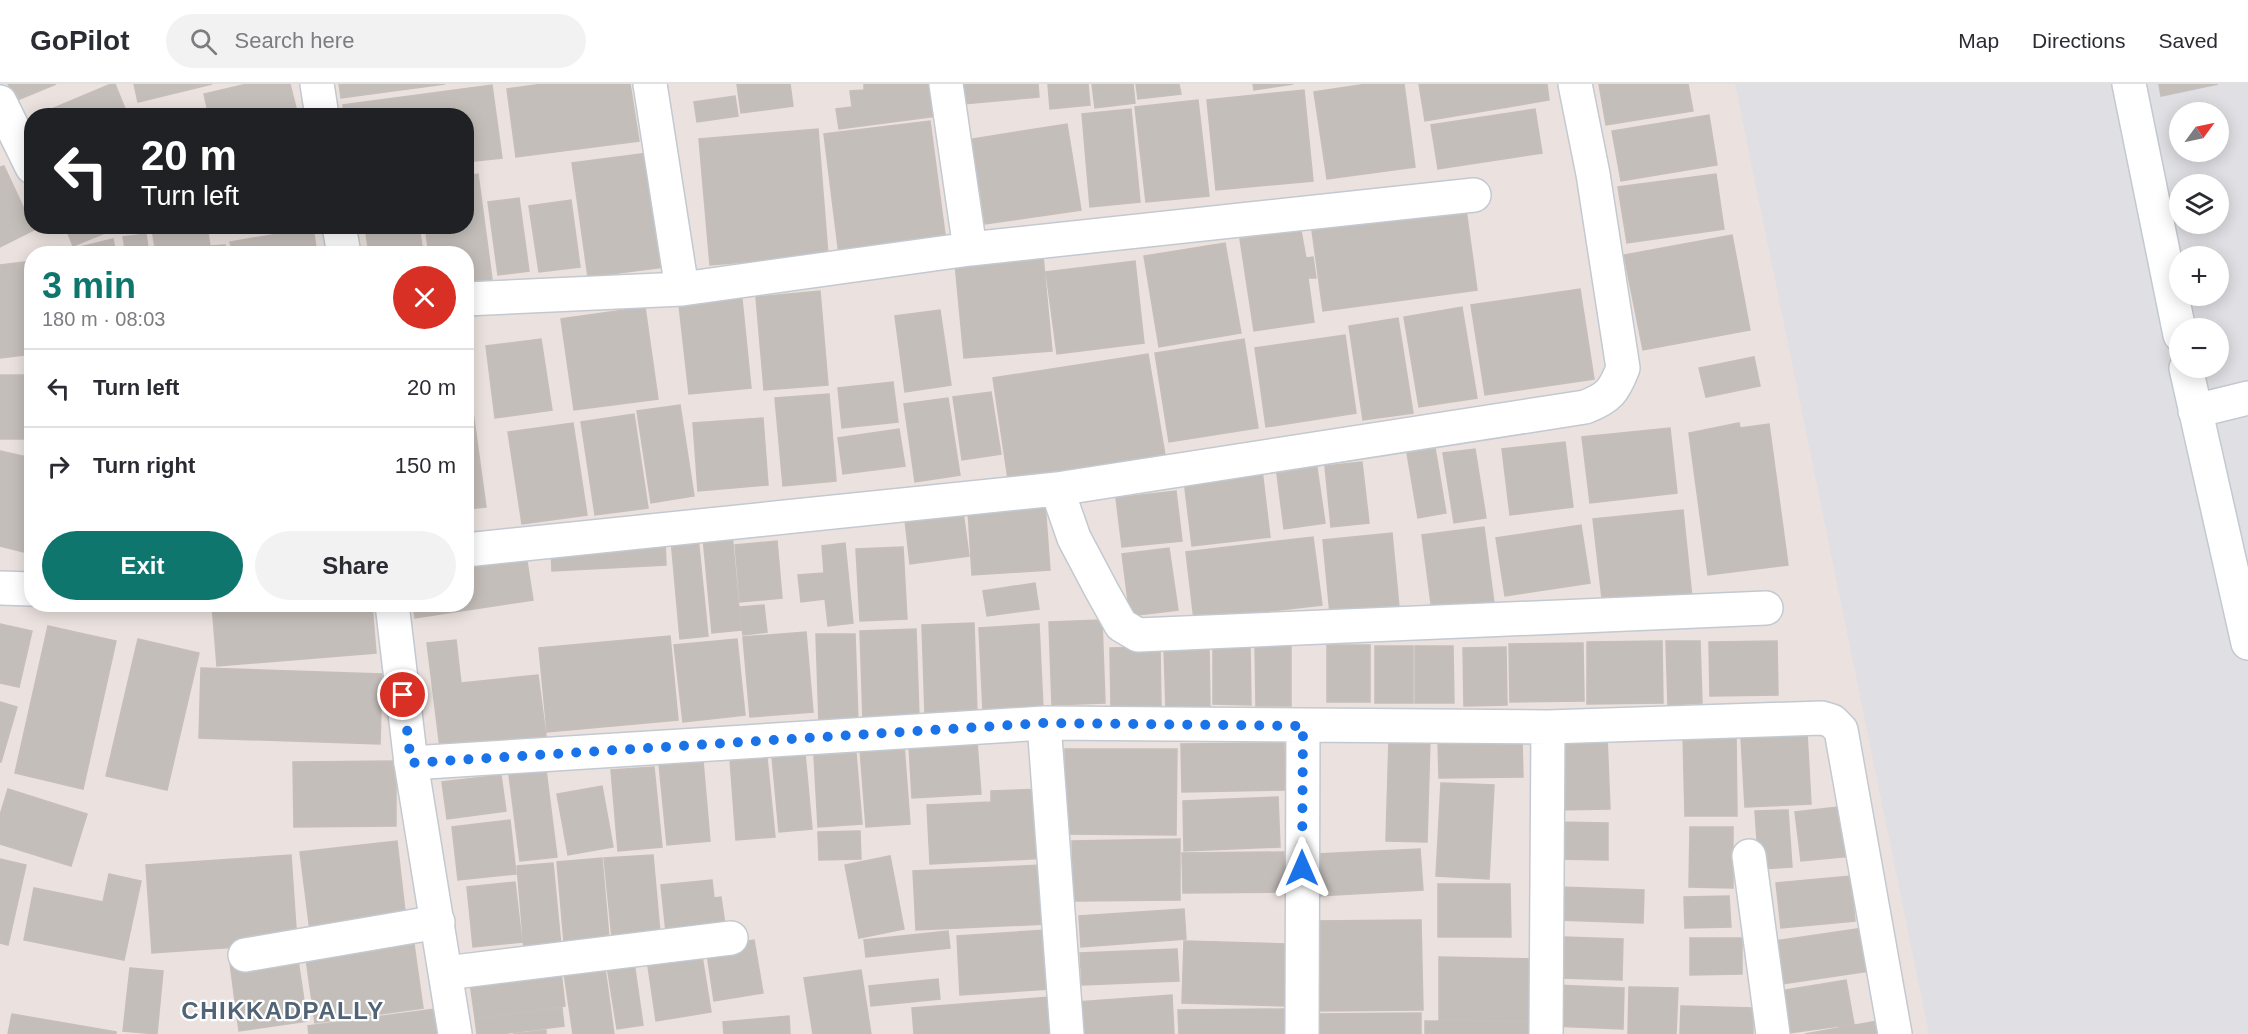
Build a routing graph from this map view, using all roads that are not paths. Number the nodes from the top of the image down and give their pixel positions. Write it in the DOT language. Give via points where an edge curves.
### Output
graph roads {
  1 [pos="317,84"];
  2 [pos="650,84"];
  3 [pos="946,84"];
  4 [pos="1575,84"];
  5 [pos="2129,84"];
  6 [pos="0,102"];
  7 [pos="321,108"];
  8 [pos="24,151"];
  9 [pos="1474,195"];
  10 [pos="970,249"];
  11 [pos="682,290"];
  12 [pos="474,299"];
  13 [pos="2177,318"];
  14 [pos="2188,378"];
  15 [pos="2248,398"];
  16 [pos="2195,411"];
  17 [pos="1057,489"];
  18 [pos="474,549"];
  19 [pos="0,588"];
  20 [pos="24,589"];
  21 [pos="1766,608"];
  22 [pos="393,612"];
  23 [pos="2248,643"];
  24 [pos="1044,723"];
  25 [pos="1303,726"];
  26 [pos="1548,727"];
  27 [pos="411,763"];
  28 [pos="1749,856"];
  29 [pos="438,922"];
  30 [pos="731,938"];
  31 [pos="245,955"];
  32 [pos="446,973"];
  33 [pos="454,1034"];
  34 [pos="1067,1034"];
  35 [pos="1302,1034"];
  36 [pos="1546,1034"];
  37 [pos="1773,1034"];
  38 [pos="1895,1034"];
  1 -- 7 [label="street"];
  2 -- 11 [label="street"];
  3 -- 10 [label="street"];
  4 -- 17 [label="street" via="1623,368 1617,384 1604,400 1585,407"];
  5 -- 13 [label="street"];
  6 -- 8 [label="street"];
  9 -- 10 [label="street"];
  10 -- 11 [label="street"];
  11 -- 12 [label="street"];
  14 -- 16 [label="street"];
  15 -- 16 [label="street"];
  16 -- 23 [label="street"];
  17 -- 18 [label="street"];
  17 -- 21 [label="street" via="1074,537 1102,591 1121,625 1138,635"];
  19 -- 20 [label="street"];
  22 -- 27 [label="street"];
  24 -- 25 [label="street"];
  24 -- 27 [label="street"];
  24 -- 34 [label="street"];
  25 -- 26 [label="street"];
  25 -- 35 [label="street"];
  26 -- 36 [label="street"];
  26 -- 38 [label="street" via="1808,717 1832,721 1841,730"];
  27 -- 29 [label="street"];
  28 -- 37 [label="street"];
  29 -- 31 [label="street"];
  29 -- 32 [label="street"];
  30 -- 32 [label="street"];
  32 -- 33 [label="street"];
}
